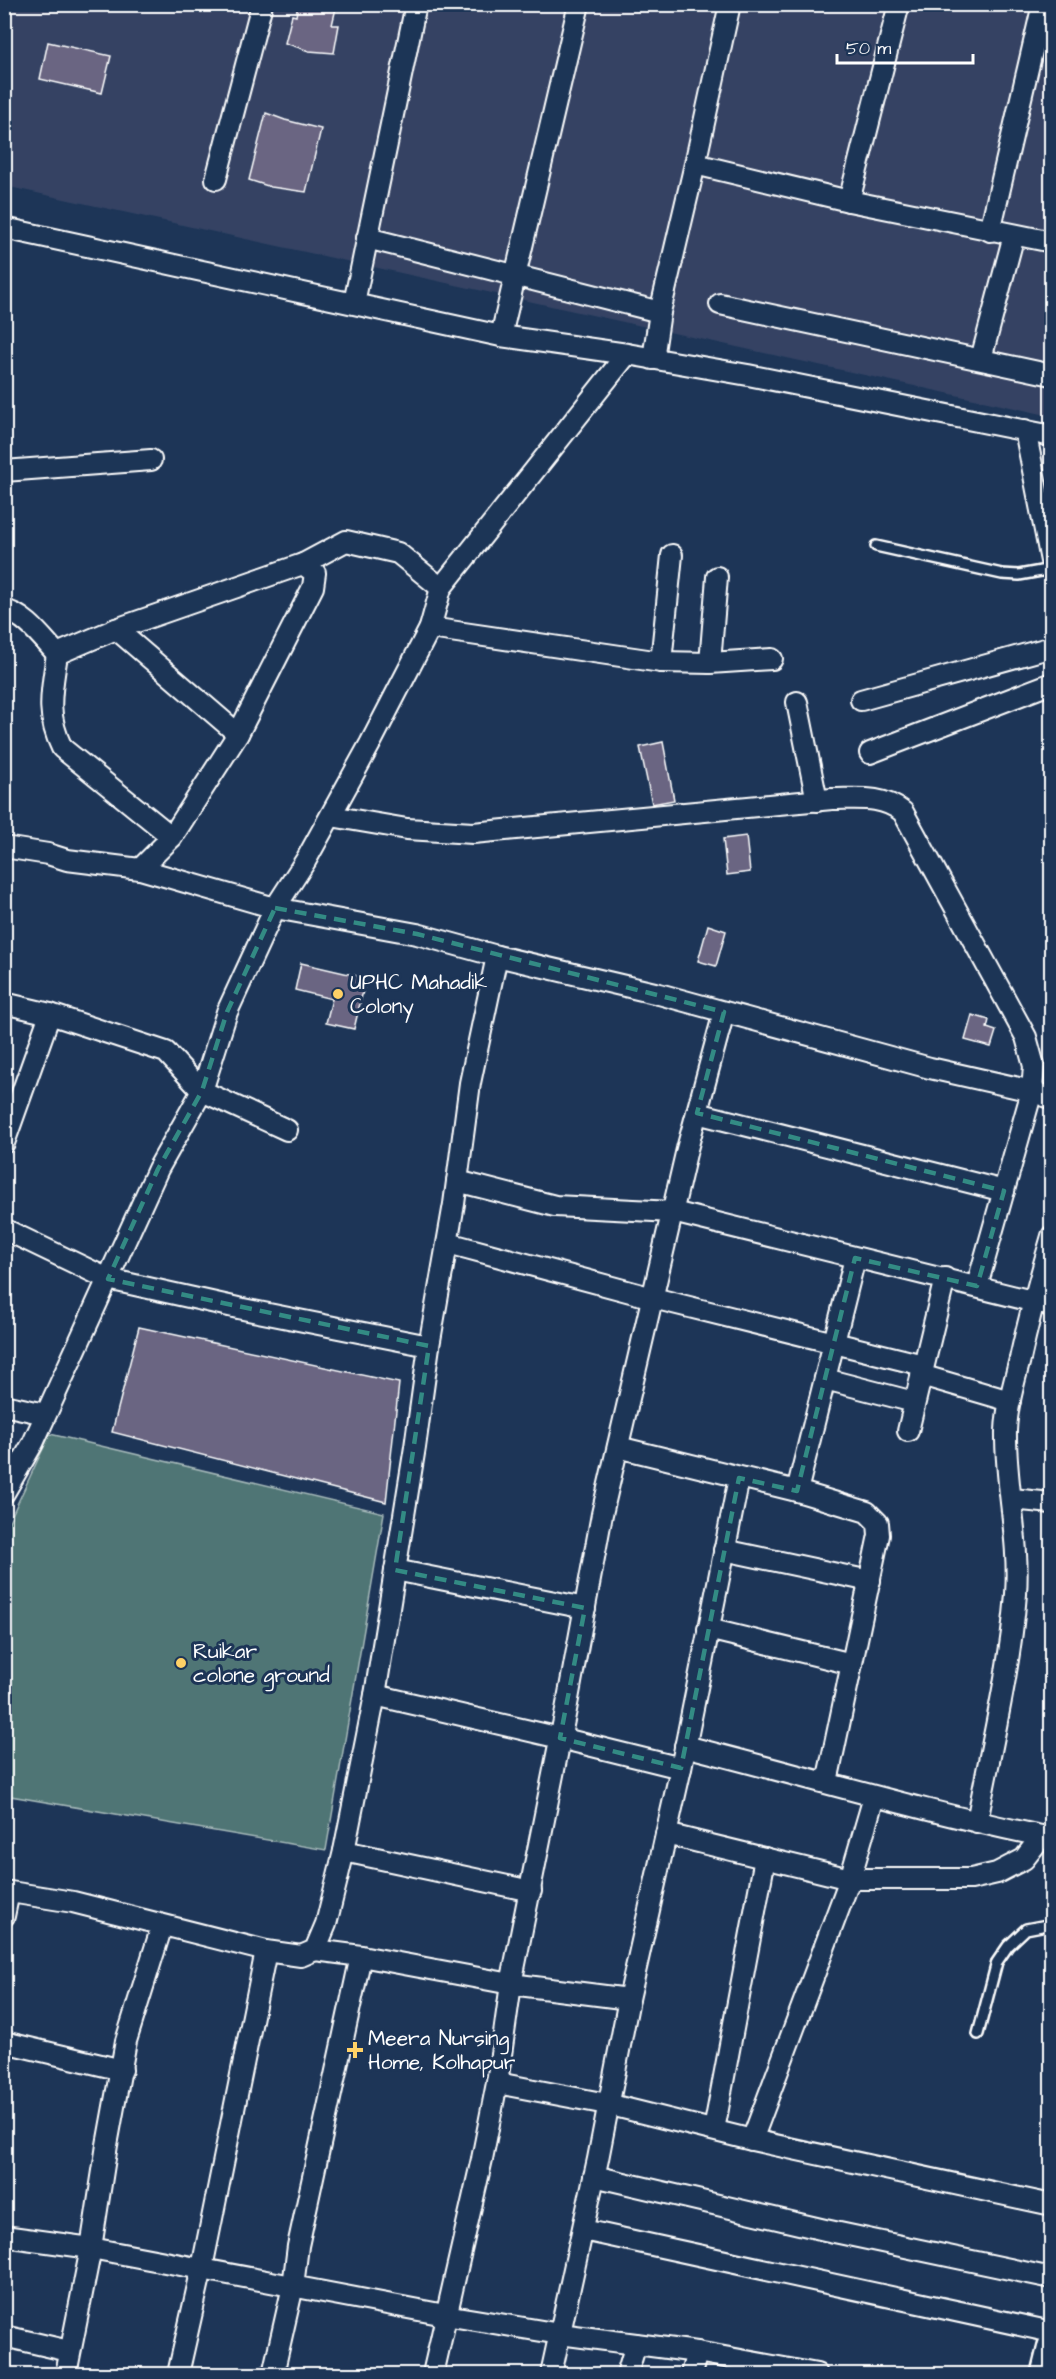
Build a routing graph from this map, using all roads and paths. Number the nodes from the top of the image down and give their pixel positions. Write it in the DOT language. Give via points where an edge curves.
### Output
graph roads {
  1 [pos="262,4"];
  2 [pos="416,4"];
  3 [pos="579,4"];
  4 [pos="730,4"];
  5 [pos="899,4"];
  6 [pos="1043,4"];
  7 [pos="695,164"];
  8 [pos="216,179"];
  9 [pos="849,201"];
  10 [pos="4,228"];
  11 [pos="990,231"];
  12 [pos="1014,235"];
  13 [pos="367,238"];
  14 [pos="1052,242"];
  15 [pos="514,274"];
  16 [pos="354,303"];
  17 [pos="720,304"];
  18 [pos="660,312"];
  19 [pos="501,336"];
  20 [pos="627,354"];
  21 [pos="653,358"];
  22 [pos="981,359"];
  23 [pos="1052,375"];
  24 [pos="1025,430"];
  25 [pos="1052,436"];
  26 [pos="152,460"];
  27 [pos="4,471"];
  28 [pos="876,546"];
  29 [pos="672,555"];
  30 [pos="303,564"];
  31 [pos="1052,567"];
  32 [pos="717,577"];
  33 [pos="441,588"];
  34 [pos="4,610"];
  35 [pos="430,628"];
  36 [pos="116,629"];
  37 [pos="1052,647"];
  38 [pos="57,654"];
  39 [pos="772,659"];
  40 [pos="661,662"];
  41 [pos="710,663"];
  42 [pos="1052,683"];
  43 [pos="861,700"];
  44 [pos="797,702"];
  45 [pos="238,734"];
  46 [pos="870,753"];
  47 [pos="817,801"];
  48 [pos="331,816"];
  49 [pos="172,837"];
  50 [pos="4,847"];
  51 [pos="140,869"];
  52 [pos="274,908"];
  53 [pos="498,956"];
  54 [pos="4,1003"];
  55 [pos="724,1012"];
  56 [pos="50,1014"];
  57 [pos="202,1091"];
  58 [pos="1032,1091"];
  59 [pos="1052,1099"];
  60 [pos="697,1113"];
  61 [pos="287,1130"];
  62 [pos="4,1143"];
  63 [pos="457,1180"];
  64 [pos="1004,1191"];
  65 [pos="673,1212"];
  66 [pos="4,1229"];
  67 [pos="1052,1236"];
  68 [pos="448,1243"];
  69 [pos="855,1258"];
  70 [pos="945,1278"];
  71 [pos="108,1279"];
  72 [pos="977,1287"];
  73 [pos="653,1298"];
  74 [pos="1042,1303"];
  75 [pos="834,1342"];
  76 [pos="429,1346"];
  77 [pos="922,1370"];
  78 [pos="825,1380"];
  79 [pos="1010,1401"];
  80 [pos="914,1402"];
  81 [pos="4,1405"];
  82 [pos="45,1414"];
  83 [pos="908,1431"];
  84 [pos="618,1447"];
  85 [pos="739,1478"];
  86 [pos="797,1491"];
  87 [pos="4,1493"];
  88 [pos="1012,1499"];
  89 [pos="1052,1503"];
  90 [pos="724,1550"];
  91 [pos="395,1570"];
  92 [pos="870,1581"];
  93 [pos="585,1608"];
  94 [pos="708,1629"];
  95 [pos="852,1664"];
  96 [pos="375,1695"];
  97 [pos="561,1738"];
  98 [pos="685,1746"];
  99 [pos="681,1768"];
  100 [pos="827,1782"];
  101 [pos="874,1797"];
  102 [pos="977,1822"];
  103 [pos="666,1834"];
  104 [pos="1047,1837"];
  105 [pos="344,1851"];
  106 [pos="765,1858"];
  107 [pos="850,1879"];
  108 [pos="531,1891"];
  109 [pos="7,1892"];
  110 [pos="4,1916"];
  111 [pos="1052,1924"];
  112 [pos="162,1926"];
  113 [pos="315,1950"];
  114 [pos="266,1951"];
  115 [pos="361,1956"];
  116 [pos="511,1984"];
  117 [pos="628,1999"];
  118 [pos="978,2034"];
  119 [pos="4,2042"];
  120 [pos="122,2070"];
  121 [pos="497,2083"];
  122 [pos="607,2104"];
  123 [pos="714,2130"];
  124 [pos="752,2140"];
  125 [pos="594,2176"];
  126 [pos="1052,2205"];
  127 [pos="583,2230"];
  128 [pos="4,2236"];
  129 [pos="91,2248"];
  130 [pos="202,2268"];
  131 [pos="1052,2278"];
  132 [pos="293,2286"];
  133 [pos="445,2315"];
  134 [pos="1052,2332"];
  135 [pos="560,2334"];
  136 [pos="4,2336"];
  137 [pos="636,2344"];
  138 [pos="1052,2346"];
  139 [pos="69,2351"];
  140 [pos="697,2352"];
  141 [pos="66,2374"];
  142 [pos="178,2374"];
  143 [pos="273,2374"];
  144 [pos="433,2374"];
  145 [pos="551,2374"];
  146 [pos="627,2374"];
  147 [pos="691,2374"];
  148 [pos="817,2374"];
  149 [pos="1046,2374"];
  1 -- 8 [label="street"];
  2 -- 13 [label="street"];
  3 -- 15 [label="street"];
  4 -- 7 [label="street"];
  5 -- 9 [label="street"];
  6 -- 11 [label="street"];
  7 -- 9 [label="street"];
  7 -- 18 [label="street"];
  9 -- 11 [label="street"];
  10 -- 16 [label="street"];
  11 -- 12 [label="street"];
  12 -- 14 [label="street"];
  12 -- 22 [label="street"];
  13 -- 15 [label="street"];
  13 -- 16 [label="street"];
  15 -- 18 [label="street"];
  15 -- 19 [label="street"];
  16 -- 19 [label="street"];
  17 -- 22 [label="street"];
  18 -- 21 [label="street"];
  19 -- 20 [label="street"];
  20 -- 21 [label="street"];
  20 -- 33 [label="street"];
  21 -- 24 [label="street"];
  22 -- 23 [label="street"];
  24 -- 25 [label="street"];
  24 -- 31 [label="street"];
  26 -- 27 [label="street"];
  28 -- 31 [label="lane" via="1002,574 1019,575"];
  29 -- 40 [label="street"];
  30 -- 33 [label="street" via="346,541 398,553"];
  30 -- 36 [label="street"];
  30 -- 45 [label="street" via="315,573 313,587"];
  32 -- 41 [label="street"];
  33 -- 35 [label="street"];
  34 -- 38 [label="street" via="22,619"];
  35 -- 40 [label="street"];
  35 -- 48 [label="street"];
  36 -- 38 [label="street"];
  36 -- 45 [label="street"];
  37 -- 43 [label="street"];
  38 -- 49 [label="street" via="50,702 53,729 62,748"];
  39 -- 41 [label="street"];
  40 -- 41 [label="street"];
  42 -- 46 [label="street"];
  44 -- 47 [label="street"];
  45 -- 49 [label="street"];
  47 -- 48 [label="street" via="473,833 406,829"];
  47 -- 58 [label="street" via="877,799 903,812 1026,1037 1034,1066"];
  48 -- 52 [label="street"];
  49 -- 51 [label="street"];
  50 -- 51 [label="street"];
  51 -- 52 [label="street"];
  52 -- 53 [label="street" via="417,934"];
  52 -- 57 [label="street" via="227,1012"];
  53 -- 55 [label="street"];
  53 -- 63 [label="street" via="470,1083"];
  54 -- 56 [label="street"];
  55 -- 58 [label="street" via="930,1068"];
  55 -- 60 [label="street"];
  56 -- 57 [label="street" via="166,1052"];
  56 -- 62 [label="street"];
  57 -- 61 [label="street"];
  57 -- 71 [label="street" via="158,1168"];
  58 -- 59 [label="street"];
  58 -- 64 [label="street"];
  60 -- 64 [label="street"];
  60 -- 65 [label="street"];
  63 -- 65 [label="street" via="555,1206"];
  63 -- 68 [label="street"];
  64 -- 72 [label="street"];
  65 -- 69 [label="street"];
  65 -- 73 [label="street"];
  66 -- 71 [label="street"];
  67 -- 74 [label="street"];
  68 -- 73 [label="street"];
  68 -- 76 [label="street"];
  69 -- 70 [label="street"];
  69 -- 75 [label="street"];
  70 -- 72 [label="street"];
  70 -- 77 [label="street"];
  71 -- 76 [label="street"];
  71 -- 82 [label="street"];
  72 -- 74 [label="street"];
  73 -- 75 [label="street"];
  73 -- 84 [label="street"];
  74 -- 79 [label="street"];
  75 -- 77 [label="street"];
  75 -- 78 [label="street"];
  76 -- 91 [label="street"];
  77 -- 79 [label="street"];
  77 -- 80 [label="street"];
  78 -- 80 [label="street"];
  78 -- 86 [label="street"];
  79 -- 88 [label="street" via="1006,1455"];
  80 -- 83 [label="street"];
  81 -- 82 [label="street"];
  82 -- 87 [label="street"];
  84 -- 85 [label="street"];
  84 -- 93 [label="street"];
  85 -- 86 [label="street"];
  85 -- 90 [label="street"];
  86 -- 92 [label="street" via="874,1517 879,1536"];
  88 -- 89 [label="street"];
  88 -- 102 [label="street" via="1016,1594"];
  90 -- 92 [label="street"];
  90 -- 94 [label="street"];
  91 -- 93 [label="street"];
  91 -- 96 [label="street"];
  92 -- 95 [label="street"];
  93 -- 97 [label="street"];
  94 -- 95 [label="street"];
  94 -- 98 [label="street"];
  95 -- 100 [label="street"];
  96 -- 97 [label="street"];
  96 -- 105 [label="street"];
  97 -- 99 [label="street"];
  97 -- 108 [label="street"];
  98 -- 99 [label="street"];
  98 -- 100 [label="street"];
  99 -- 103 [label="street"];
  100 -- 101 [label="street"];
  101 -- 102 [label="street"];
  101 -- 107 [label="street"];
  102 -- 104 [label="street"];
  103 -- 106 [label="street"];
  103 -- 117 [label="street"];
  104 -- 107 [label="street" via="1024,1859 997,1873 971,1879"];
  105 -- 108 [label="street"];
  105 -- 113 [label="street" via="326,1924"];
  106 -- 107 [label="street"];
  106 -- 123 [label="street"];
  107 -- 124 [label="street"];
  108 -- 116 [label="street"];
  109 -- 110 [label="street"];
  109 -- 112 [label="street" via="73,1902"];
  111 -- 118 [label="lane" via="1026,1929 997,1962"];
  112 -- 114 [label="street"];
  112 -- 120 [label="street" via="126,2041"];
  113 -- 114 [label="street" via="301,1956"];
  113 -- 115 [label="street"];
  114 -- 130 [label="street"];
  115 -- 116 [label="street"];
  115 -- 132 [label="street" via="298,2246"];
  116 -- 117 [label="street"];
  116 -- 121 [label="street"];
  117 -- 122 [label="street"];
  119 -- 120 [label="street"];
  120 -- 129 [label="street"];
  121 -- 122 [label="street"];
  121 -- 133 [label="street"];
  122 -- 123 [label="street"];
  122 -- 125 [label="street"];
  123 -- 124 [label="street"];
  124 -- 126 [label="street"];
  125 -- 127 [label="street"];
  125 -- 131 [label="street"];
  127 -- 134 [label="street"];
  127 -- 135 [label="street"];
  128 -- 129 [label="street"];
  129 -- 130 [label="street"];
  129 -- 139 [label="street"];
  130 -- 132 [label="street"];
  130 -- 142 [label="street"];
  132 -- 133 [label="street"];
  132 -- 143 [label="street"];
  133 -- 135 [label="street"];
  133 -- 144 [label="street"];
  135 -- 137 [label="street"];
  135 -- 145 [label="street"];
  136 -- 139 [label="street"];
  137 -- 140 [label="street"];
  137 -- 146 [label="street"];
  138 -- 149 [label="street"];
  139 -- 141 [label="street"];
  140 -- 147 [label="street"];
  140 -- 148 [label="street"];
}
